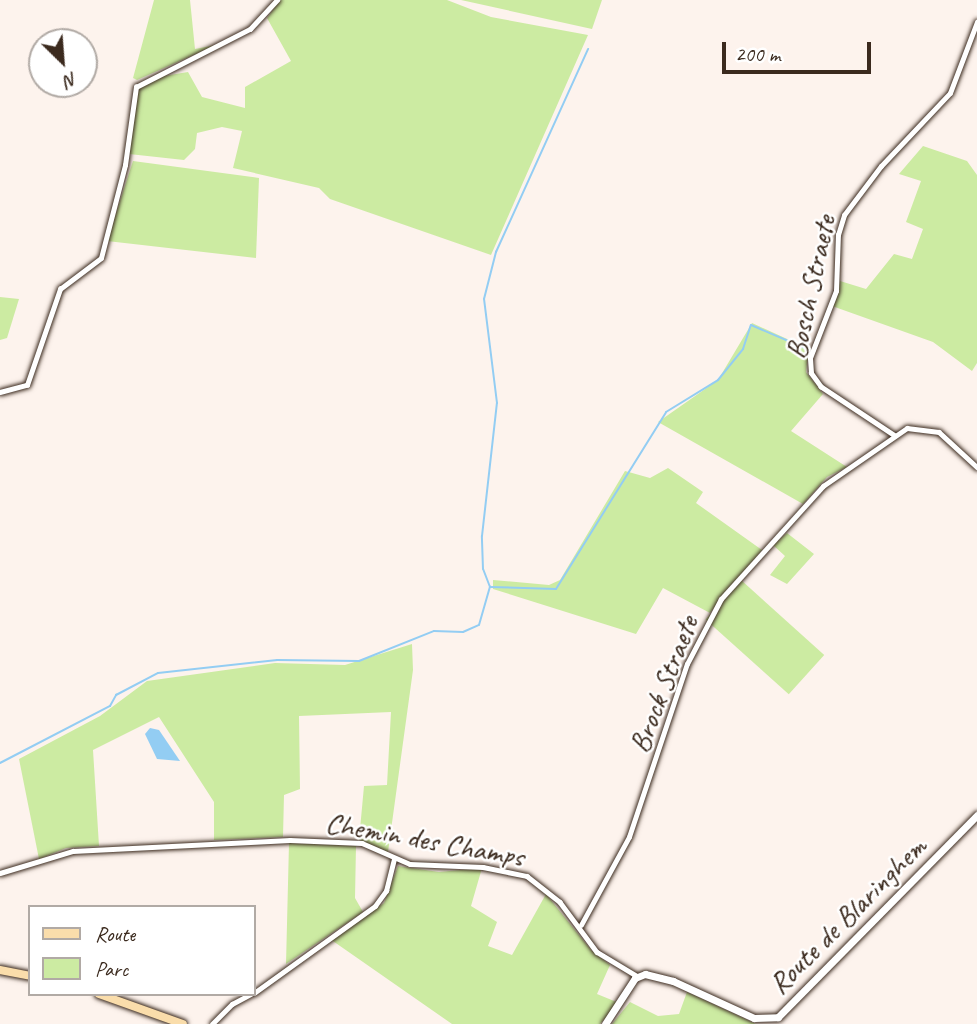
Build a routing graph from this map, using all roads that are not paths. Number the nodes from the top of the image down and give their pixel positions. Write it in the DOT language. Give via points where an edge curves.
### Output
graph roads {
  1 [pos="277,0"];
  2 [pos="977,22"];
  3 [pos="0,392"];
  4 [pos="895,436"];
  5 [pos="977,467"];
  6 [pos="977,815"];
  7 [pos="394,859"];
  8 [pos="0,873"];
  9 [pos="581,925"];
  10 [pos="0,970"];
  11 [pos="28,976"];
  12 [pos="638,976"];
  13 [pos="256,992"];
  14 [pos="105,996"];
  15 [pos="249,996"];
  16 [pos="770,1022"];
  17 [pos="183,1024"];
  18 [pos="212,1024"];
  19 [pos="605,1024"];
  1 -- 3 [label="street" via="250,29 136,87 125,165 101,258 60,289 27,385"];
  2 -- 4 [label="street, Bosch Straete" via="950,93 872,176 842,219 836,291 810,358 811,373 821,387"];
  4 -- 5 [label="street" via="914,425 932,429"];
  4 -- 9 [label="street, Brock Straete" via="819,489 715,607 687,664 629,837"];
  6 -- 16 [label="street, Route de Blaringhem" via="795,1003"];
  7 -- 8 [label="street, Chemin des Champs" via="358,843 264,840 68,851 25,869"];
  7 -- 9 [label="street, Chemin des Champs" via="421,866 519,873 548,890"];
  7 -- 13 [label="street" via="378,903"];
  9 -- 12 [label="street, Chemin des Champs" via="597,952"];
  10 -- 11 [label="main road"];
  12 -- 16 [label="street, Route de Blaringhem" via="668,979"];
  12 -- 19 [label="street"];
  14 -- 17 [label="main road"];
  15 -- 18 [label="street" via="232,1004"];
}
